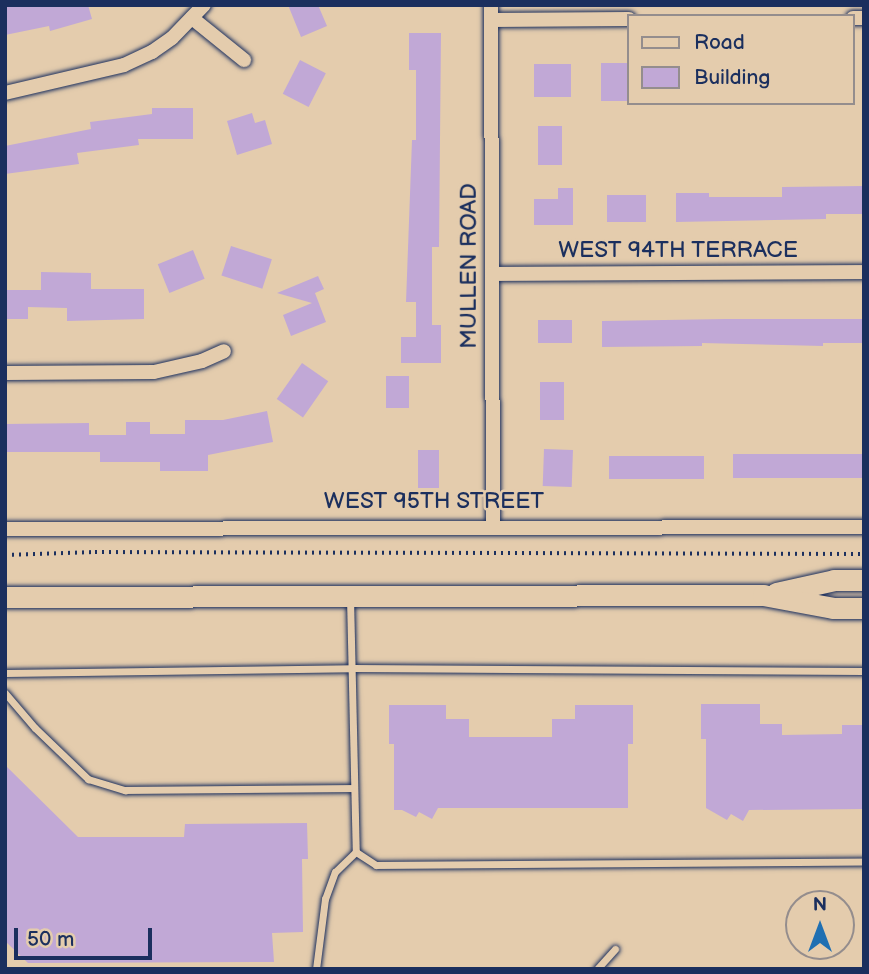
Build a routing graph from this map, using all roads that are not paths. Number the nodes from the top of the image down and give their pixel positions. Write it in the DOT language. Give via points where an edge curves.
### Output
graph roads {
  1 [pos="204,5"];
  2 [pos="491,13"];
  3 [pos="192,18"];
  4 [pos="628,19"];
  5 [pos="244,60"];
  6 [pos="5,93"];
  7 [pos="864,272"];
  8 [pos="492,274"];
  9 [pos="223,351"];
  10 [pos="5,373"];
  11 [pos="493,527"];
  12 [pos="864,527"];
  13 [pos="5,528"];
  14 [pos="864,580"];
  15 [pos="349,596"];
  16 [pos="763,596"];
  17 [pos="5,597"];
  18 [pos="864,608"];
  19 [pos="352,668"];
  20 [pos="864,671"];
  21 [pos="5,673"];
  22 [pos="5,693"];
  23 [pos="354,788"];
  24 [pos="356,852"];
  25 [pos="864,862"];
  26 [pos="615,949"];
  27 [pos="316,969"];
  28 [pos="597,969"];
  1 -- 3 [label="street"];
  2 -- 4 [label="street"];
  2 -- 8 [label="street, MULLEN ROAD"];
  3 -- 5 [label="street"];
  3 -- 6 [label="street" via="152,52 124,65"];
  7 -- 8 [label="street, WEST 94TH TERRACE"];
  8 -- 11 [label="street, MULLEN ROAD"];
  9 -- 10 [label="street" via="154,372"];
  11 -- 12 [label="street, WEST 95TH STREET"];
  11 -- 13 [label="street, WEST 95TH STREET"];
  14 -- 16 [label="main road" via="834,580"];
  15 -- 16 [label="main road"];
  15 -- 17 [label="main road"];
  15 -- 19 [label="lane"];
  16 -- 18 [label="main road"];
  19 -- 20 [label="lane"];
  19 -- 21 [label="lane"];
  19 -- 23 [label="lane"];
  22 -- 23 [label="lane" via="88,779 125,790"];
  23 -- 24 [label="lane"];
  24 -- 25 [label="lane" via="376,864"];
  24 -- 27 [label="lane" via="335,872 325,899"];
  26 -- 28 [label="lane"];
}
